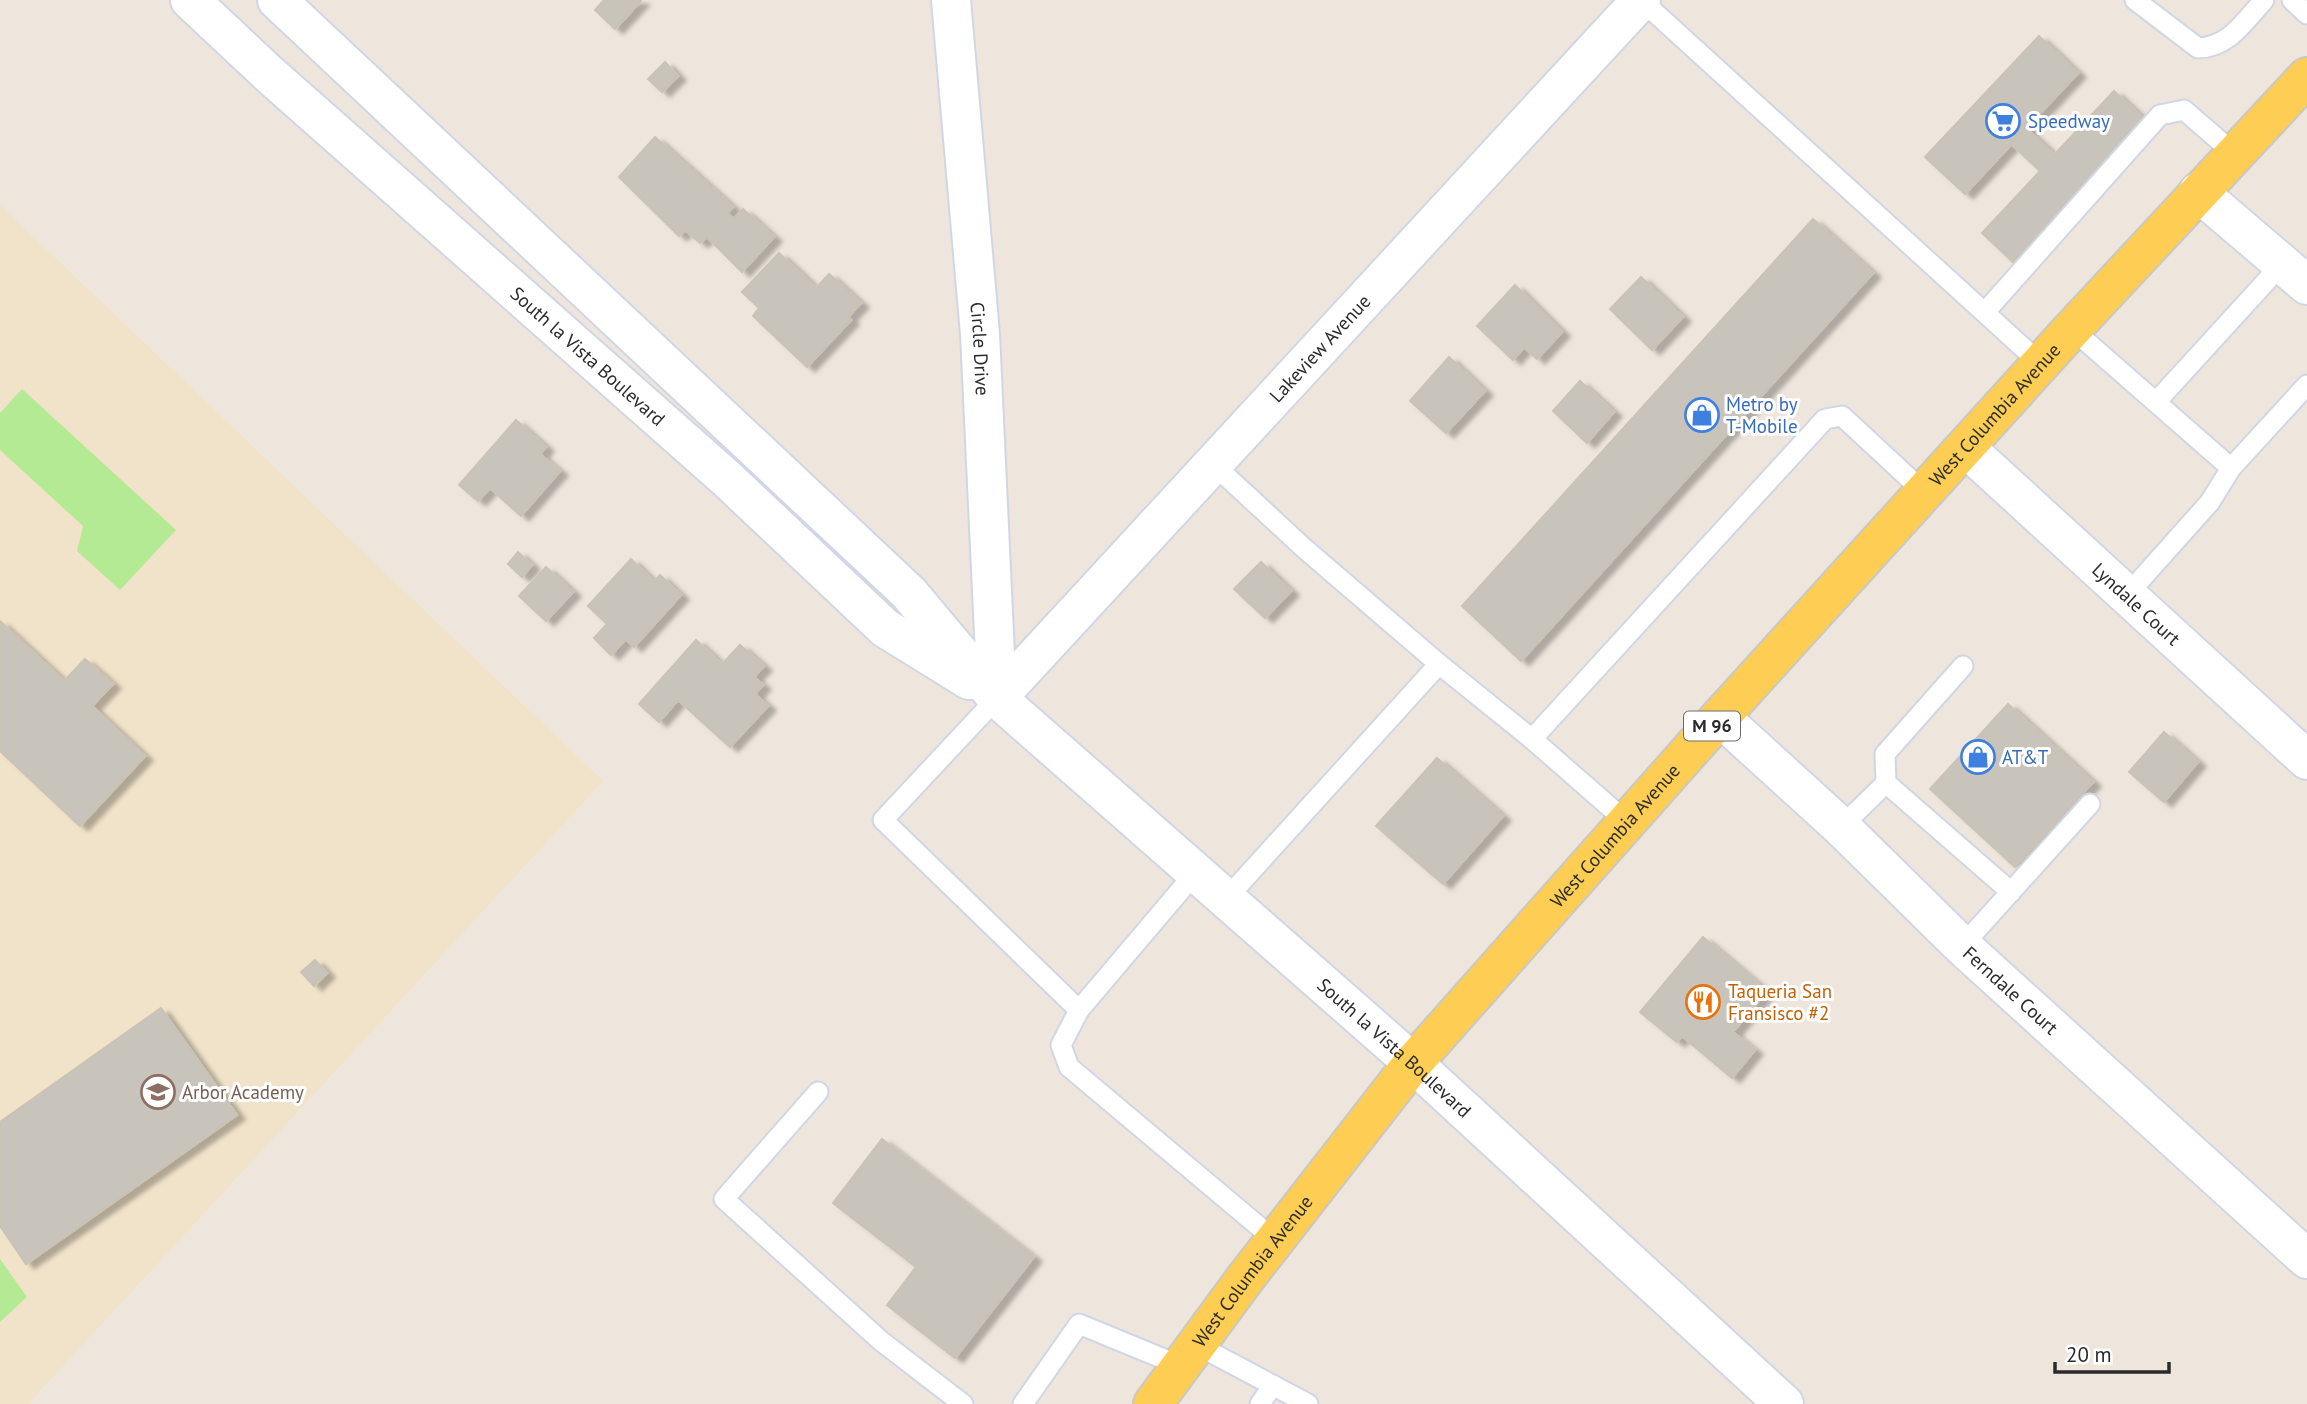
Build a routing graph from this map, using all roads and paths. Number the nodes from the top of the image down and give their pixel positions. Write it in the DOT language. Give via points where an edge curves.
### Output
graph roads {
  1 [pos="190,0"];
  2 [pos="277,0"];
  3 [pos="951,0"];
  4 [pos="1641,0"];
  5 [pos="2135,0"];
  6 [pos="2264,0"];
  7 [pos="2292,0"];
  8 [pos="2307,14"];
  9 [pos="2307,77"];
  10 [pos="2235,154"];
  11 [pos="2198,192"];
  12 [pos="2295,274"];
  13 [pos="1984,312"];
  14 [pos="2072,329"];
  15 [pos="2041,364"];
  16 [pos="2307,386"];
  17 [pos="2156,402"];
  18 [pos="1966,448"];
  19 [pos="1213,464"];
  20 [pos="2231,468"];
  21 [pos="1924,493"];
  22 [pos="2127,595"];
  23 [pos="1439,664"];
  24 [pos="1963,666"];
  25 [pos="998,698"];
  26 [pos="1720,717"];
  27 [pos="1532,738"];
  28 [pos="2307,760"];
  29 [pos="1886,783"];
  30 [pos="2090,804"];
  31 [pos="1627,822"];
  32 [pos="1841,827"];
  33 [pos="1196,872"];
  34 [pos="2011,892"];
  35 [pos="1226,899"];
  36 [pos="1962,946"];
  37 [pos="1079,1010"];
  38 [pos="1413,1063"];
  39 [pos="818,1092"];
  40 [pos="1275,1240"];
  41 [pos="2307,1258"];
  42 [pos="1189,1355"];
  43 [pos="1273,1385"];
  44 [pos="963,1404"];
  45 [pos="1023,1404"];
  46 [pos="1153,1404"];
  47 [pos="1260,1404"];
  48 [pos="1308,1404"];
  49 [pos="1784,1404"];
  1 -- 25 [label="street, South la Vista Boulevard" via="726,478 885,628"];
  2 -- 25 [label="street, South la Vista Boulevard" via="909,593"];
  3 -- 25 [label="street, Circle Drive" via="980,334"];
  4 -- 13 [label="lane"];
  4 -- 19 [label="street, Lakeview Avenue"];
  5 -- 6 [label="lane" via="2198,48 2230,38"];
  7 -- 8 [label="lane"];
  9 -- 10 [label="main road, West Columbia Avenue / M 96"];
  10 -- 11 [label="main road, West Columbia Avenue / M 96"];
  10 -- 13 [label="lane" via="2184,110 2160,115"];
  11 -- 12 [label="street"];
  11 -- 14 [label="main road, West Columbia Avenue / M 96"];
  12 -- 17 [label="lane"];
  13 -- 15 [label="lane"];
  14 -- 15 [label="main road, West Columbia Avenue / M 96"];
  14 -- 17 [label="lane"];
  15 -- 18 [label="main road, West Columbia Avenue / M 96"];
  16 -- 20 [label="lane"];
  17 -- 20 [label="lane"];
  18 -- 21 [label="main road, West Columbia Avenue / M 96"];
  18 -- 22 [label="street, Lyndale Court"];
  19 -- 23 [label="lane"];
  19 -- 25 [label="street, Lakeview Avenue"];
  20 -- 22 [label="lane" via="2210,502"];
  21 -- 26 [label="main road, West Columbia Avenue / M 96"];
  21 -- 27 [label="lane" via="1842,416 1825,419"];
  22 -- 28 [label="street, Lyndale Court"];
  23 -- 27 [label="lane"];
  23 -- 35 [label="lane"];
  24 -- 29 [label="lane" via="1885,754"];
  25 -- 33 [label="street, South la Vista Boulevard"];
  25 -- 37 [label="lane" via="883,820"];
  26 -- 31 [label="main road, West Columbia Avenue / M 96"];
  26 -- 32 [label="street, Ferndale Court"];
  27 -- 31 [label="lane"];
  29 -- 32 [label="lane"];
  29 -- 34 [label="lane"];
  30 -- 34 [label="lane"];
  31 -- 38 [label="main road, West Columbia Avenue / M 96"];
  32 -- 36 [label="street, Ferndale Court"];
  33 -- 35 [label="street, South la Vista Boulevard"];
  33 -- 37 [label="lane"];
  34 -- 36 [label="lane"];
  35 -- 38 [label="street, South la Vista Boulevard"];
  36 -- 41 [label="street, Ferndale Court"];
  37 -- 40 [label="lane" via="1061,1045 1069,1067"];
  38 -- 40 [label="main road, West Columbia Avenue / M 96"];
  38 -- 49 [label="street, South la Vista Boulevard"];
  39 -- 44 [label="lane" via="723,1199 881,1340"];
  40 -- 42 [label="main road, West Columbia Avenue / M 96"];
  42 -- 43 [label="lane"];
  42 -- 45 [label="lane" via="1079,1324"];
  42 -- 46 [label="main road, West Columbia Avenue / M 96"];
  43 -- 47 [label="lane"];
  43 -- 48 [label="lane"];
}
